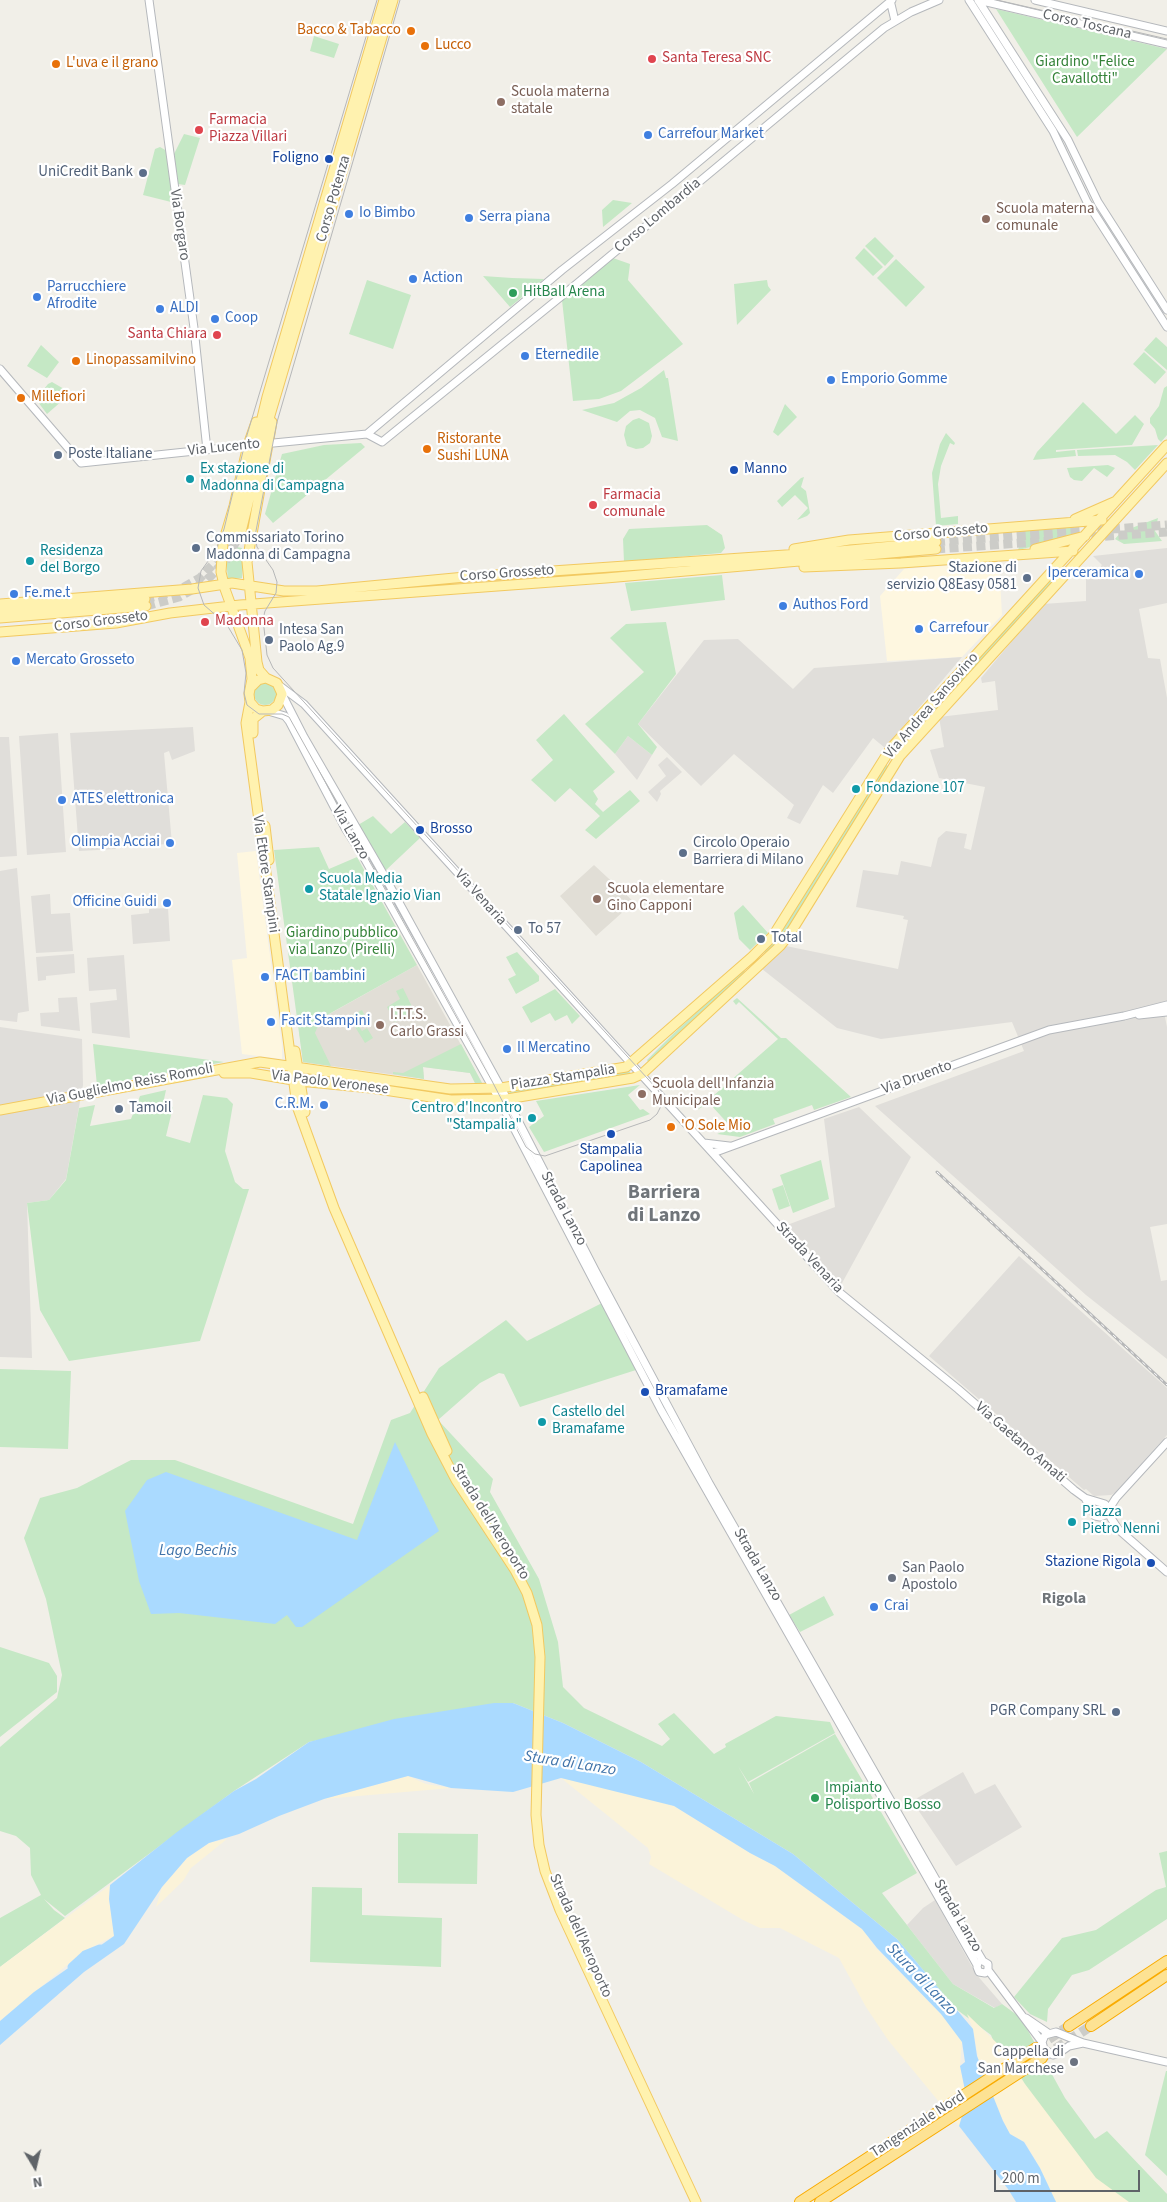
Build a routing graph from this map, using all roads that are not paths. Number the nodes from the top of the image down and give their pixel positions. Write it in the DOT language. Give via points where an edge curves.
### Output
graph roads {
  1 [pos="149,0"];
  2 [pos="384,0"];
  3 [pos="393,0"];
  4 [pos="891,0"];
  5 [pos="939,0"];
  6 [pos="969,0"];
  7 [pos="978,0"];
  8 [pos="1034,0"];
  9 [pos="996,4"];
  10 [pos="989,16"];
  11 [pos="895,21"];
  12 [pos="1167,31"];
  13 [pos="1167,44"];
  14 [pos="1167,310"];
  15 [pos="1167,327"];
  16 [pos="0,369"];
  17 [pos="271,398"];
  18 [pos="367,434"];
  19 [pos="259,444"];
  20 [pos="1167,445"];
  21 [pos="207,450"];
  22 [pos="1167,463"];
  23 [pos="1119,499"];
  24 [pos="1116,518"];
  25 [pos="1101,520"];
  26 [pos="1068,522"];
  27 [pos="238,531"];
  28 [pos="1087,535"];
  29 [pos="1088,550"];
  30 [pos="1071,551"];
  31 [pos="767,555"];
  32 [pos="1013,555"];
  33 [pos="761,565"];
  34 [pos="224,584"];
  35 [pos="248,584"];
  36 [pos="145,602"];
  37 [pos="0,604"];
  38 [pos="250,605"];
  39 [pos="232,606"];
  40 [pos="51,610"];
  41 [pos="0,612"];
  42 [pos="0,618"];
  43 [pos="0,632"];
  44 [pos="266,678"];
  45 [pos="252,686"];
  46 [pos="281,690"];
  47 [pos="250,702"];
  48 [pos="266,711"];
  49 [pos="1167,1005"];
  50 [pos="1167,1012"];
  51 [pos="1124,1016"];
  52 [pos="260,1062"];
  53 [pos="631,1063"];
  54 [pos="294,1066"];
  55 [pos="251,1073"];
  56 [pos="642,1074"];
  57 [pos="296,1081"];
  58 [pos="497,1088"];
  59 [pos="502,1098"];
  60 [pos="300,1106"];
  61 [pos="0,1110"];
  62 [pos="678,1113"];
  63 [pos="0,1116"];
  64 [pos="704,1143"];
  65 [pos="731,1147"];
  66 [pos="713,1153"];
  67 [pos="540,1163"];
  68 [pos="538,1177"];
  69 [pos="955,1387"];
  70 [pos="1167,1442"];
  71 [pos="1085,1498"];
  72 [pos="1116,1498"];
  73 [pos="1100,1502"];
  74 [pos="1092,1508"];
  75 [pos="1108,1511"];
  76 [pos="1100,1517"];
  77 [pos="1118,1529"];
  78 [pos="1167,1572"];
  79 [pos="563,1909"];
  80 [pos="1167,1961"];
  81 [pos="980,1963"];
  82 [pos="1167,1976"];
  83 [pos="1021,2015"];
  84 [pos="1069,2026"];
  85 [pos="1091,2026"];
  86 [pos="1048,2033"];
  87 [pos="1062,2036"];
  88 [pos="1083,2043"];
  89 [pos="1036,2047"];
  90 [pos="1063,2050"];
  91 [pos="1039,2059"];
  92 [pos="1167,2062"];
  93 [pos="696,2202"];
  94 [pos="701,2202"];
  95 [pos="800,2202"];
  96 [pos="820,2202"];
  1 -- 21 [label="street, Via Borgaro" via="194,328"];
  2 -- 17 [label="main road, Corso Potenza"];
  3 -- 17 [label="main road, Corso Potenza"];
  4 -- 11 [label="street"];
  4 -- 18 [label="street, Corso Lombardia"];
  5 -- 11 [label="street, Corso Lombardia"];
  6 -- 15 [label="street" via="1053,131 1088,202"];
  7 -- 9 [label="street, Corso Toscana"];
  7 -- 10 [label="street"];
  8 -- 12 [label="street, Corso Toscana"];
  9 -- 10 [label="street"];
  9 -- 13 [label="street, Corso Toscana"];
  10 -- 14 [label="street" via="1068,140 1098,202"];
  11 -- 18 [label="street, Corso Lombardia" via="382,442"];
  16 -- 21 [label="street, Via Lucento" via="81,463"];
  17 -- 19 [label="main road, Corso Potenza"];
  17 -- 19 [label="main road, Corso Potenza"];
  18 -- 19 [label="street, Via Lucento"];
  19 -- 21 [label="street, Via Lucento"];
  19 -- 27 [label="main road"];
  19 -- 34 [label="main road, Corso Potenza" via="223,543 221,564"];
  19 -- 35 [label="main road, Corso Potenza" via="248,547"];
  20 -- 23 [label="main road, Via Andrea Sansovino"];
  22 -- 24 [label="main road, Via Andrea Sansovino"];
  23 -- 25 [label="main road, Via Andrea Sansovino"];
  23 -- 26 [label="main road"];
  24 -- 25 [label="main road, Corso Grosseto"];
  24 -- 28 [label="main road"];
  24 -- 29 [label="main road, Via Andrea Sansovino"];
  25 -- 26 [label="main road, Corso Grosseto"];
  25 -- 28 [label="main road, Via Andrea Sansovino"];
  26 -- 28 [label="main road" via="1077,525"];
  26 -- 31 [label="main road, Corso Grosseto" via="849,540"];
  28 -- 29 [label="main road"];
  28 -- 30 [label="main road, Via Andrea Sansovino"];
  28 -- 32 [label="main road"];
  29 -- 30 [label="main road, Corso Grosseto"];
  29 -- 56 [label="main road, Via Andrea Sansovino" via="900,756 780,946"];
  30 -- 32 [label="main road, Corso Grosseto"];
  30 -- 53 [label="main road, Via Andrea Sansovino" via="891,748 773,936"];
  31 -- 33 [label="main road, Corso Grosseto" via="936,546"];
  31 -- 35 [label="main road, Corso Grosseto" via="317,591 284,591"];
  32 -- 33 [label="main road, Corso Grosseto" via="851,566"];
  33 -- 38 [label="main road, Corso Grosseto"];
  34 -- 35 [label="main road, Corso Grosseto"];
  34 -- 37 [label="main road, Corso Grosseto" via="186,590"];
  34 -- 39 [label="main road, Corso Potenza"];
  35 -- 38 [label="main road, Corso Potenza"];
  36 -- 40 [label="main road"];
  38 -- 39 [label="main road, Corso Grosseto"];
  38 -- 44 [label="main road, Corso Potenza" via="258,666"];
  39 -- 43 [label="main road, Corso Grosseto" via="116,623"];
  39 -- 45 [label="main road, Corso Potenza" via="250,658"];
  40 -- 41 [label="main road, Corso Grosseto"];
  40 -- 42 [label="main road, Corso Grosseto"];
  44 -- 45 [label="main road"];
  44 -- 46 [label="main road" via="274,680"];
  45 -- 47 [label="main road"];
  46 -- 48 [label="main road" via="278,705"];
  46 -- 53 [label="street, Via Venaria" via="301,701"];
  46 -- 58 [label="street, Via Lanzo"];
  47 -- 48 [label="main road"];
  47 -- 54 [label="main road, Via Ettore Stampini" via="246,722"];
  48 -- 54 [label="main road, Via Ettore Stampini" via="253,719 252,727"];
  48 -- 58 [label="street, Via Lanzo" via="285,716 289,721 344,826"];
  49 -- 51 [label="street, Via Druento"];
  50 -- 51 [label="street, Via Druento"];
  51 -- 65 [label="street, Via Druento" via="1071,1024 1039,1033"];
  52 -- 54 [label="main road, Via Paolo Veronese"];
  52 -- 61 [label="main road, Via Guglielmo Reiss Romoli"];
  53 -- 56 [label="street, Via Venaria"];
  53 -- 58 [label="main road, Piazza Stampalia" via="626,1067"];
  54 -- 57 [label="main road, Via Ettore Stampini"];
  54 -- 58 [label="main road, Via Paolo Veronese" via="450,1089"];
  55 -- 57 [label="main road, Via Paolo Veronese"];
  55 -- 63 [label="main road, Via Guglielmo Reiss Romoli" via="229,1073"];
  56 -- 59 [label="main road, Piazza Stampalia"];
  56 -- 62 [label="street, Via Venaria"];
  57 -- 59 [label="main road, Via Paolo Veronese" via="451,1100"];
  57 -- 60 [label="main road, Via Ettore Stampini"];
  58 -- 59 [label="street, Via Lanzo"];
  59 -- 67 [label="street, Via Lanzo"];
  59 -- 68 [label="street, Via Lanzo"];
  60 -- 79 [label="main road, Strada dell'Aeroporto" via="334,1208 432,1434 456,1480 527,1593 537,1625 540,1656 543,1830"];
  62 -- 64 [label="street, Strada Venaria"];
  64 -- 65 [label="street"];
  64 -- 66 [label="street, Strada Venaria"];
  65 -- 66 [label="street, Via Druento"];
  66 -- 69 [label="street, Strada Venaria" via="839,1292"];
  67 -- 81 [label="street, Strada Lanzo" via="709,1483"];
  68 -- 81 [label="street, Strada Lanzo" via="666,1418"];
  69 -- 71 [label="street, Via Gaetano Amati"];
  70 -- 72 [label="street"];
  71 -- 73 [label="street, Via Gaetano Amati"];
  71 -- 74 [label="street, Via Gaetano Amati"];
  72 -- 73 [label="street, Via Gaetano Amati"];
  72 -- 75 [label="street"];
  73 -- 74 [label="street"];
  73 -- 75 [label="street" via="1106,1504"];
  74 -- 76 [label="street"];
  75 -- 76 [label="street"];
  75 -- 77 [label="street"];
  76 -- 77 [label="street"];
  77 -- 78 [label="street"];
  79 -- 93 [label="main road, Strada dell'Aeroporto"];
  79 -- 94 [label="main road, Strada dell'Aeroporto"];
  80 -- 84 [label="highway"];
  81 -- 83 [label="street, Strada Lanzo" via="988,1964 985,1972"];
  82 -- 85 [label="highway"];
  83 -- 86 [label="street"];
  83 -- 89 [label="street"];
  86 -- 87 [label="street" via="1056,2032"];
  86 -- 89 [label="street"];
  87 -- 88 [label="street"];
  87 -- 90 [label="street" via="1065,2042"];
  88 -- 90 [label="street"];
  88 -- 92 [label="street"];
  89 -- 90 [label="street" via="1050,2054"];
  89 -- 95 [label="highway, Tangenziale Nord"];
  91 -- 96 [label="highway, Tangenziale Nord"];
}
